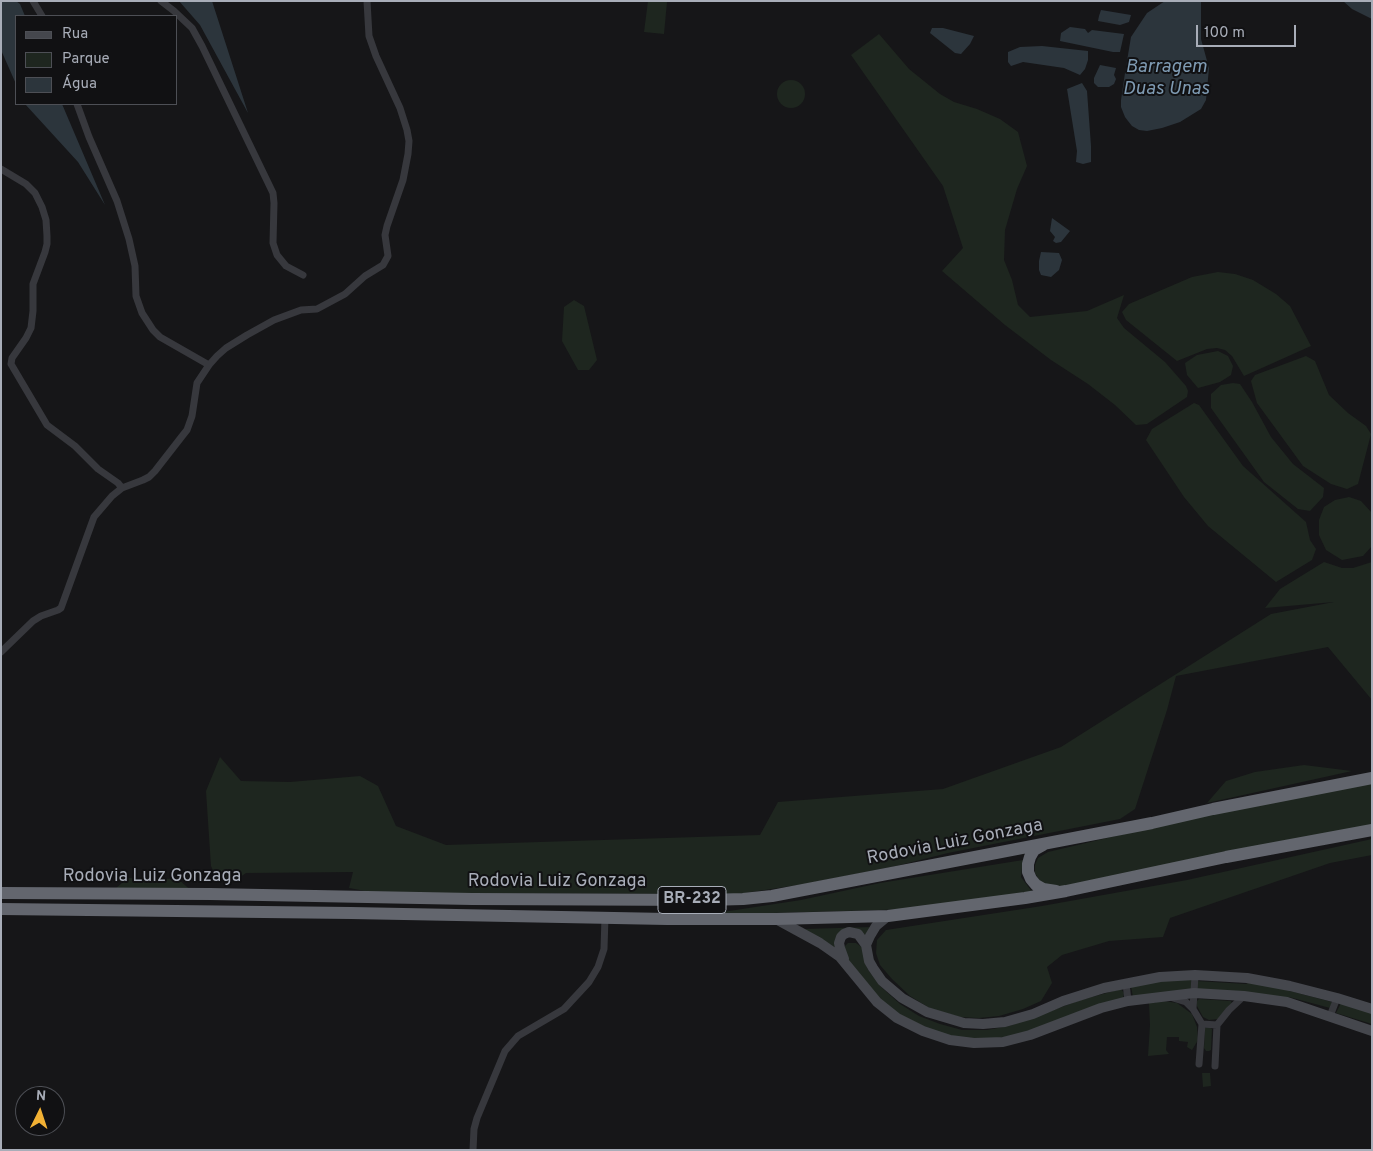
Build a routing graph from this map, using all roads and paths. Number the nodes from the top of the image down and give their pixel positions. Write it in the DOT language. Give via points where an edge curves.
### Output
graph roads {
  1 [pos="33,1"];
  2 [pos="161,1"];
  3 [pos="367,1"];
  4 [pos="41,15"];
  5 [pos="77,105"];
  6 [pos="1,169"];
  7 [pos="304,275"];
  8 [pos="209,365"];
  9 [pos="122,488"];
  10 [pos="1,652"];
  11 [pos="1372,778"];
  12 [pos="1372,830"];
  13 [pos="1058,841"];
  14 [pos="1066,891"];
  15 [pos="1,893"];
  16 [pos="1,909"];
  17 [pos="888,916"];
  18 [pos="605,917"];
  19 [pos="776,920"];
  20 [pos="866,945"];
  21 [pos="845,963"];
  22 [pos="1195,975"];
  23 [pos="1126,983"];
  24 [pos="1194,993"];
  25 [pos="1163,996"];
  26 [pos="1244,996"];
  27 [pos="1337,998"];
  28 [pos="1128,1001"];
  29 [pos="1193,1009"];
  30 [pos="1372,1009"];
  31 [pos="1330,1016"];
  32 [pos="1202,1024"];
  33 [pos="1217,1025"];
  34 [pos="1372,1031"];
  35 [pos="1199,1055"];
  36 [pos="1215,1056"];
  37 [pos="1199,1064"];
  38 [pos="1215,1066"];
  39 [pos="473,1150"];
  1 -- 4 [label="street"];
  2 -- 7 [label="street" via="192,28 202,46 273,193 273,243 277,255 286,266"];
  3 -- 8 [label="street" via="373,48 400,108 409,140 403,180 385,235 388,256 383,265 345,294 317,309 301,310 274,320 226,348"];
  5 -- 8 [label="street" via="129,239 135,266 136,296 142,313 160,337"];
  6 -- 9 [label="street" via="35,193 46,220 47,236 34,284 31,328 11,364 47,424"];
  8 -- 9 [label="street" via="197,384 192,416 184,435 148,477"];
  9 -- 10 [label="street" via="94,517 61,608 33,621"];
  11 -- 13 [label="highway, Rodovia Luiz Gonzaga / BR-232"];
  12 -- 14 [label="highway, Rodovia Luiz Gonzaga / BR-232"];
  13 -- 14 [label="highway" via="1034,850 1028,872 1036,885 1043,889"];
  13 -- 15 [label="highway, Rodovia Luiz Gonzaga / BR-232" via="743,899"];
  14 -- 17 [label="highway, Rodovia Luiz Gonzaga / BR-232"];
  16 -- 18 [label="highway, Rodovia Luiz Gonzaga / BR-232"];
  17 -- 19 [label="highway, Rodovia Luiz Gonzaga / BR-232"];
  17 -- 20 [label="main road" via="876,926"];
  18 -- 19 [label="highway, Rodovia Luiz Gonzaga / BR-232"];
  18 -- 39 [label="street" via="604,949 589,982 564,1010 518,1036 505,1051 477,1118"];
  19 -- 21 [label="main road" via="820,943"];
  20 -- 21 [label="main road" via="858,934 844,934 839,943"];
  20 -- 23 [label="main road" via="873,968 882,981 902,998 927,1012 964,1023 1012,1021 1063,1001"];
  21 -- 28 [label="main road" via="877,1002 897,1018 923,1032 950,1040 1002,1042"];
  22 -- 23 [label="main road"];
  22 -- 24 [label="street"];
  22 -- 27 [label="main road" via="1256,980"];
  23 -- 28 [label="street"];
  24 -- 25 [label="main road"];
  24 -- 26 [label="main road"];
  24 -- 29 [label="street"];
  25 -- 28 [label="main road"];
  25 -- 29 [label="street" via="1180,1000"];
  26 -- 31 [label="main road" via="1286,1002"];
  26 -- 33 [label="street"];
  27 -- 30 [label="main road"];
  27 -- 31 [label="street"];
  29 -- 32 [label="street"];
  31 -- 34 [label="main road"];
  32 -- 33 [label="street"];
  32 -- 35 [label="street"];
  33 -- 36 [label="street"];
  35 -- 36 [label="street" via="1208,1053"];
  35 -- 37 [label="street"];
  36 -- 38 [label="street"];
}
